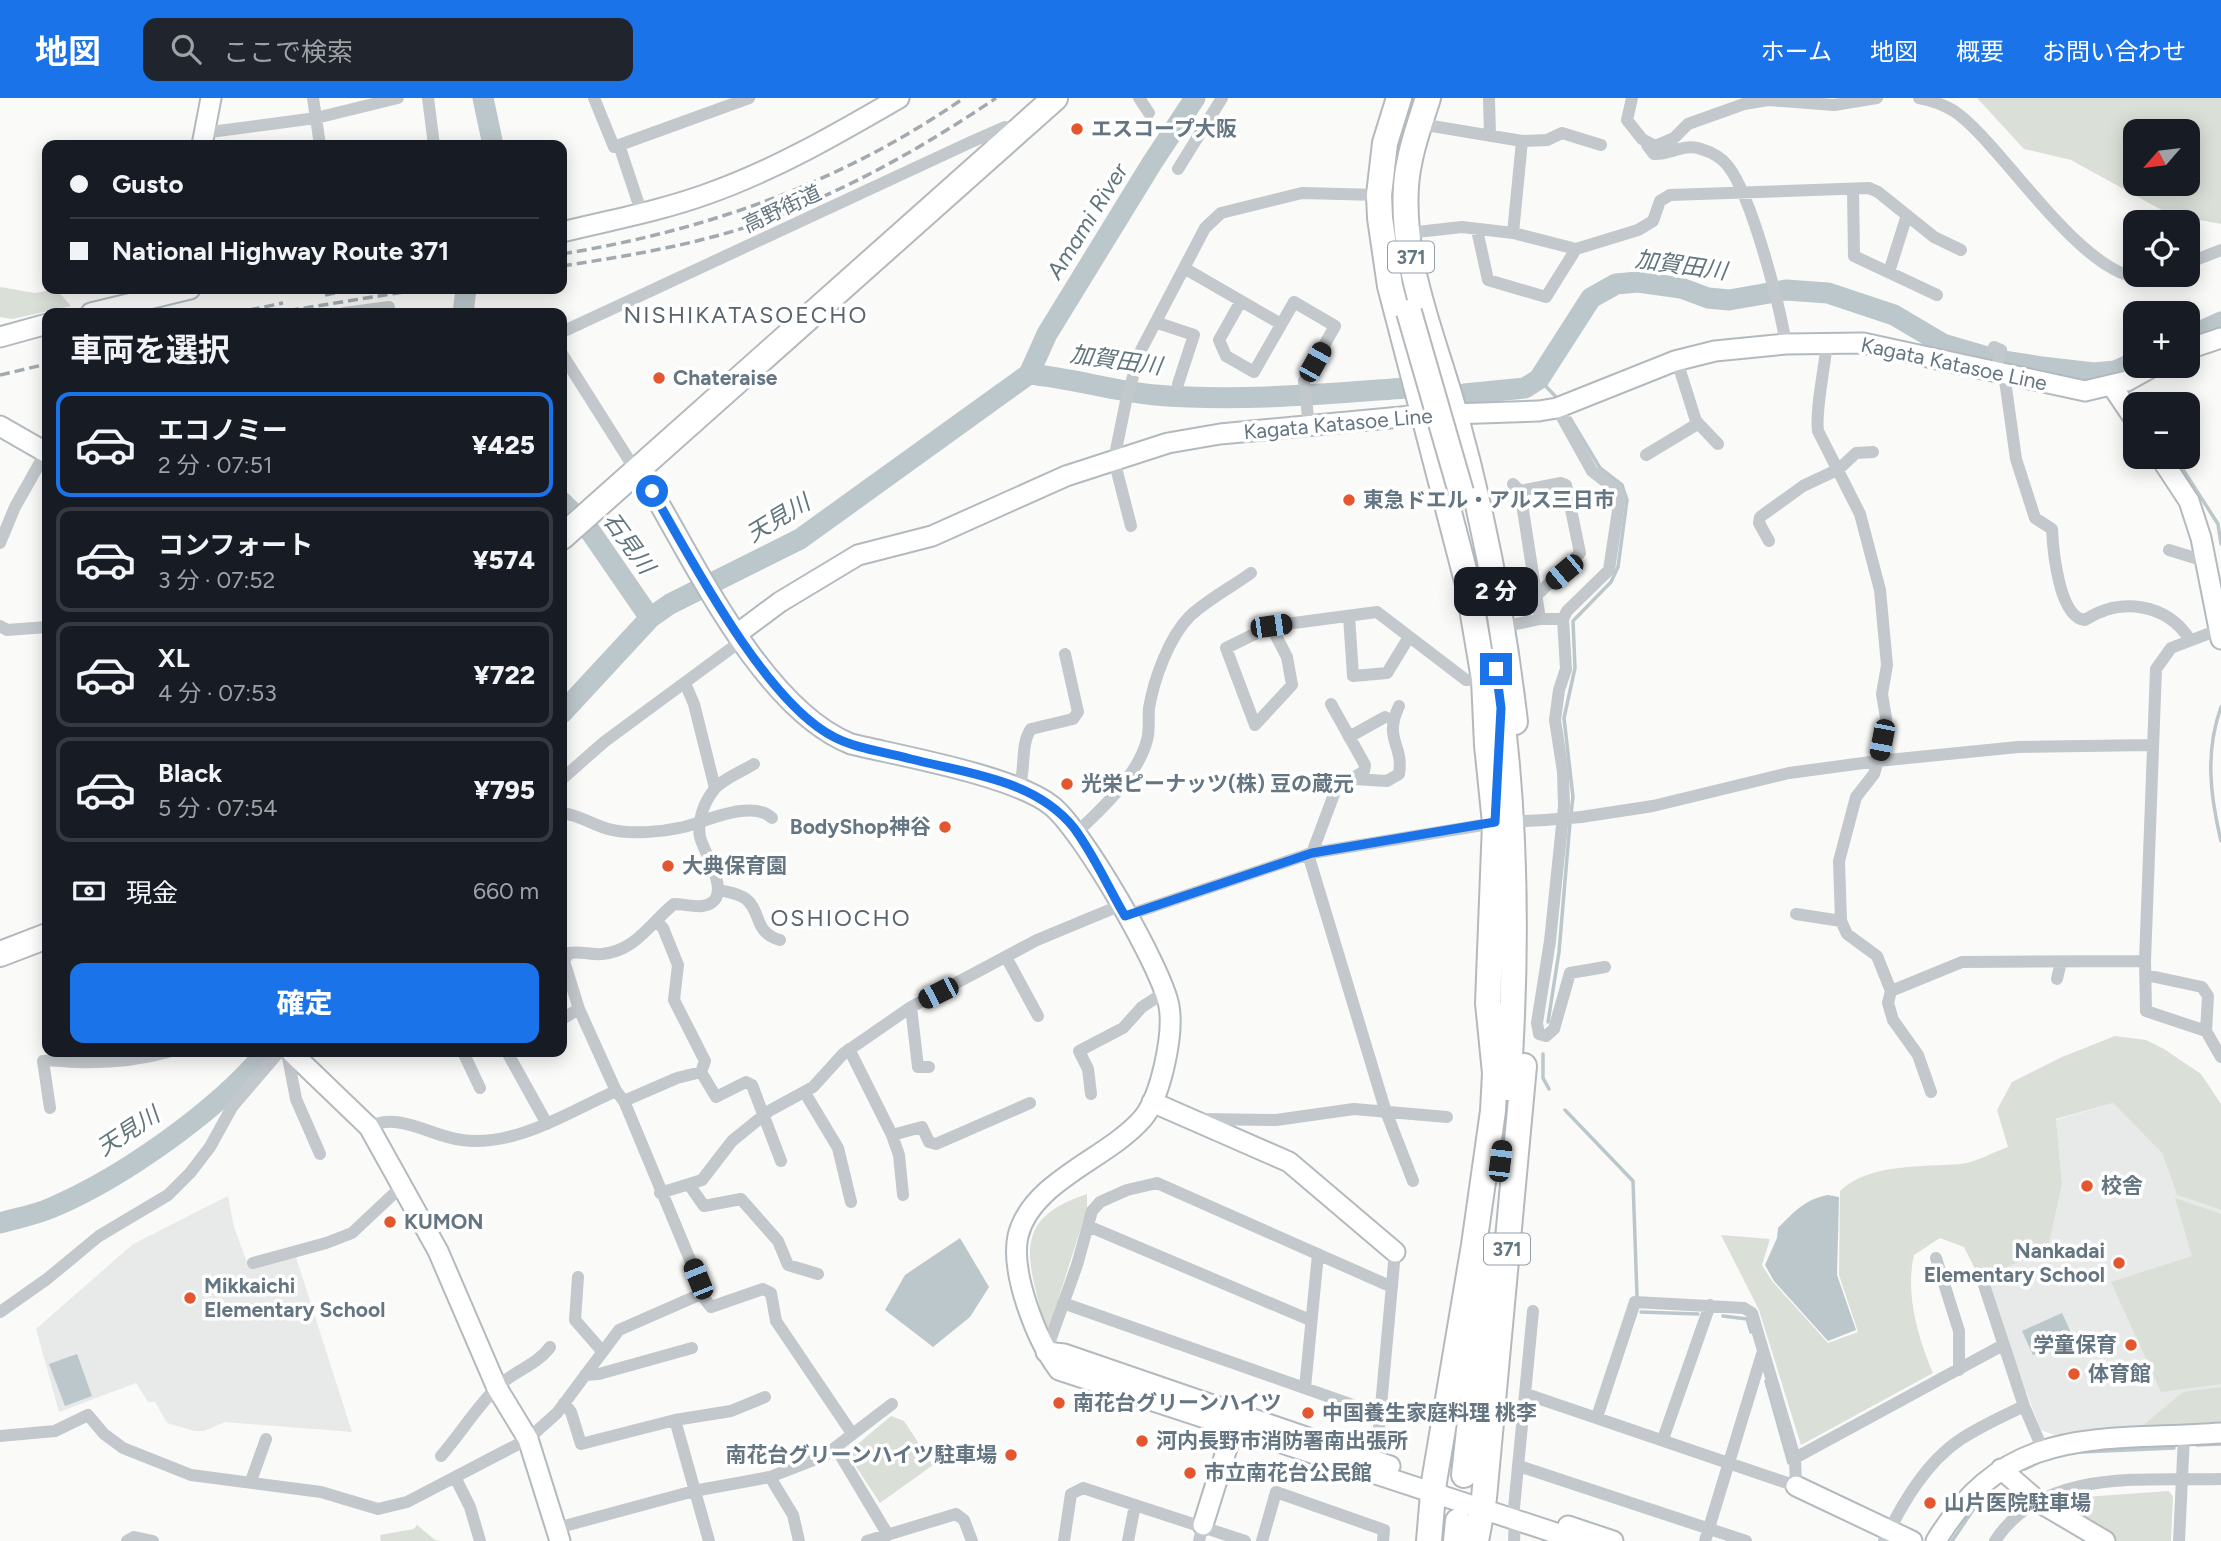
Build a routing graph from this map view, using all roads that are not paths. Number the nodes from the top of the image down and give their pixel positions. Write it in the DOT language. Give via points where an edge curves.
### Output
graph roads {
  1 [pos="211,98"];
  2 [pos="313,98"];
  3 [pos="398,98"];
  4 [pos="428,98"];
  5 [pos="594,98"];
  6 [pos="749,98"];
  7 [pos="899,98"];
  8 [pos="1055,98"];
  9 [pos="1139,98"];
  10 [pos="1222,98"];
  11 [pos="1399,98"];
  12 [pos="1413,98"];
  13 [pos="1428,98"];
  14 [pos="1489,98"];
  15 [pos="1632,98"];
  16 [pos="1877,98"];
  17 [pos="1919,98"];
  18 [pos="1149,113"];
  19 [pos="316,118"];
  20 [pos="1420,124"];
  21 [pos="1020,132"];
  22 [pos="1490,136"];
  23 [pos="203,139"];
  24 [pos="319,140"];
  25 [pos="433,140"];
  26 [pos="1522,141"];
  27 [pos="1645,141"];
  28 [pos="619,145"];
  29 [pos="1601,145"];
  30 [pos="1178,169"];
  31 [pos="1853,189"];
  32 [pos="1742,193"];
  33 [pos="1379,195"];
  34 [pos="642,214"];
  35 [pos="1907,215"];
  36 [pos="1477,230"];
  37 [pos="567,231"];
  38 [pos="1408,233"];
  39 [pos="1513,233"];
  40 [pos="1576,249"];
  41 [pos="1961,250"];
  42 [pos="2221,250"];
  43 [pos="2200,258"];
  44 [pos="1184,268"];
  45 [pos="1889,272"];
  46 [pos="2123,274"];
  47 [pos="169,294"];
  48 [pos="1937,295"];
  49 [pos="1241,301"];
  50 [pos="389,307"];
  51 [pos="112,308"];
  52 [pos="382,308"];
  53 [pos="1158,323"];
  54 [pos="1281,324"];
  55 [pos="42,325"];
  56 [pos="567,330"];
  57 [pos="0,337"];
  58 [pos="2221,338"];
  59 [pos="1827,342"];
  60 [pos="1786,344"];
  61 [pos="2200,345"];
  62 [pos="1997,348"];
  63 [pos="1677,361"];
  64 [pos="567,362"];
  65 [pos="1999,371"];
  66 [pos="2129,378"];
  67 [pos="1178,384"];
  68 [pos="2112,386"];
  69 [pos="2123,402"];
  70 [pos="1557,408"];
  71 [pos="1455,413"];
  72 [pos="1422,415"];
  73 [pos="1308,421"];
  74 [pos="1696,421"];
  75 [pos="0,426"];
  76 [pos="1718,444"];
  77 [pos="42,449"];
  78 [pos="1873,452"];
  79 [pos="1646,455"];
  80 [pos="1114,460"];
  81 [pos="42,461"];
  82 [pos="1839,469"];
  83 [pos="2168,469"];
  84 [pos="636,471"];
  85 [pos="1131,526"];
  86 [pos="567,532"];
  87 [pos="1769,541"];
  88 [pos="0,543"];
  89 [pos="2169,550"];
  90 [pos="2205,556"];
  91 [pos="1251,573"];
  92 [pos="1538,594"];
  93 [pos="1349,616"];
  94 [pos="1540,619"];
  95 [pos="1563,619"];
  96 [pos="0,626"];
  97 [pos="1271,626"];
  98 [pos="42,627"];
  99 [pos="1502,627"];
  100 [pos="737,634"];
  101 [pos="2220,634"];
  102 [pos="1409,637"];
  103 [pos="2189,640"];
  104 [pos="1065,654"];
  105 [pos="1484,679"];
  106 [pos="685,683"];
  107 [pos="1331,704"];
  108 [pos="1399,706"];
  109 [pos="1501,708"];
  110 [pos="1385,717"];
  111 [pos="1349,737"];
  112 [pos="2152,745"];
  113 [pos="1878,761"];
  114 [pos="754,764"];
  115 [pos="567,775"];
  116 [pos="1354,779"];
  117 [pos="715,788"];
  118 [pos="1019,788"];
  119 [pos="567,814"];
  120 [pos="1495,815"];
  121 [pos="772,818"];
  122 [pos="1535,820"];
  123 [pos="700,821"];
  124 [pos="1076,832"];
  125 [pos="1310,853"];
  126 [pos="1496,856"];
  127 [pos="719,890"];
  128 [pos="1524,892"];
  129 [pos="1122,911"];
  130 [pos="1796,914"];
  131 [pos="656,921"];
  132 [pos="1841,921"];
  133 [pos="42,938"];
  134 [pos="780,940"];
  135 [pos="1515,952"];
  136 [pos="0,954"];
  137 [pos="567,957"];
  138 [pos="1006,957"];
  139 [pos="2145,961"];
  140 [pos="2061,962"];
  141 [pos="1605,967"];
  142 [pos="567,968"];
  143 [pos="2146,975"];
  144 [pos="2057,979"];
  145 [pos="1891,991"];
  146 [pos="1165,992"];
  147 [pos="1514,1000"];
  148 [pos="911,1007"];
  149 [pos="579,1009"];
  150 [pos="567,1016"];
  151 [pos="1038,1016"];
  152 [pos="2206,1031"];
  153 [pos="849,1049"];
  154 [pos="1523,1049"];
  155 [pos="143,1057"];
  156 [pos="275,1057"];
  157 [pos="290,1057"];
  158 [pos="294,1057"];
  159 [pos="465,1057"];
  160 [pos="510,1057"];
  161 [pos="2221,1057"];
  162 [pos="929,1067"];
  163 [pos="701,1072"];
  164 [pos="1509,1074"];
  165 [pos="480,1088"];
  166 [pos="1931,1091"];
  167 [pos="805,1093"];
  168 [pos="1091,1094"];
  169 [pos="620,1096"];
  170 [pos="1152,1102"];
  171 [pos="1030,1103"];
  172 [pos="50,1108"];
  173 [pos="1385,1109"];
  174 [pos="764,1115"];
  175 [pos="1447,1117"];
  176 [pos="1195,1119"];
  177 [pos="547,1124"];
  178 [pos="369,1127"];
  179 [pos="892,1135"];
  180 [pos="320,1154"];
  181 [pos="781,1161"];
  182 [pos="1413,1181"];
  183 [pos="402,1186"];
  184 [pos="690,1186"];
  185 [pos="660,1193"];
  186 [pos="903,1195"];
  187 [pos="850,1202"];
  188 [pos="1088,1226"];
  189 [pos="1395,1252"];
  190 [pos="1318,1254"];
  191 [pos="1936,1258"];
  192 [pos="253,1262"];
  193 [pos="818,1274"];
  194 [pos="578,1277"];
  195 [pos="1984,1285"];
  196 [pos="1392,1287"];
  197 [pos="701,1294"];
  198 [pos="1063,1303"];
  199 [pos="1710,1305"];
  200 [pos="1533,1311"];
  201 [pos="0,1312"];
  202 [pos="1310,1320"];
  203 [pos="2003,1345"];
  204 [pos="550,1347"];
  205 [pos="692,1348"];
  206 [pos="602,1351"];
  207 [pos="1763,1351"];
  208 [pos="1046,1352"];
  209 [pos="1959,1370"];
  210 [pos="585,1375"];
  211 [pos="497,1388"];
  212 [pos="1305,1388"];
  213 [pos="1526,1394"];
  214 [pos="765,1397"];
  215 [pos="564,1403"];
  216 [pos="892,1404"];
  217 [pos="2024,1406"];
  218 [pos="1381,1415"];
  219 [pos="1597,1417"];
  220 [pos="675,1420"];
  221 [pos="1235,1420"];
  222 [pos="851,1432"];
  223 [pos="2221,1433"];
  224 [pos="0,1436"];
  225 [pos="2185,1436"];
  226 [pos="266,1439"];
  227 [pos="528,1439"];
  228 [pos="1663,1439"];
  229 [pos="836,1448"];
  230 [pos="2042,1448"];
  231 [pos="441,1456"];
  232 [pos="1796,1458"];
  233 [pos="1376,1461"];
  234 [pos="1729,1462"];
  235 [pos="1519,1466"];
  236 [pos="2001,1469"];
  237 [pos="1464,1475"];
  238 [pos="455,1477"];
  239 [pos="770,1477"];
  240 [pos="2221,1479"];
  241 [pos="2182,1480"];
  242 [pos="251,1481"];
  243 [pos="1796,1486"];
  244 [pos="1433,1488"];
  245 [pos="694,1491"];
  246 [pos="2039,1502"];
  247 [pos="1135,1505"];
  248 [pos="1499,1510"];
  249 [pos="1710,1527"];
  250 [pos="1201,1533"];
  251 [pos="558,1535"];
  252 [pos="888,1535"];
  253 [pos="1887,1535"];
  254 [pos="127,1541"];
  255 [pos="153,1541"];
  256 [pos="480,1541"];
  257 [pos="709,1541"];
  258 [pos="799,1541"];
  259 [pos="867,1541"];
  260 [pos="971,1541"];
  261 [pos="1064,1541"];
  262 [pos="1128,1541"];
  263 [pos="1245,1541"];
  264 [pos="1262,1541"];
  265 [pos="1383,1541"];
  266 [pos="1429,1541"];
  267 [pos="1476,1541"];
  268 [pos="1514,1541"];
  269 [pos="1580,1541"];
  270 [pos="1613,1541"];
  271 [pos="1705,1541"];
  272 [pos="1746,1541"];
  273 [pos="1913,1541"];
  274 [pos="1936,1541"];
  275 [pos="1995,1541"];
  276 [pos="2105,1541"];
  277 [pos="2179,1541"];
  1 -- 23 [label="street"];
  2 -- 19 [label="street"];
  3 -- 19 [label="street"];
  4 -- 25 [label="street"];
  5 -- 28 [label="street" via="614,147"];
  6 -- 28 [label="street"];
  7 -- 34 [label="street" via="783,163 708,194"];
  8 -- 21 [label="highway"];
  9 -- 18 [label="street"];
  10 -- 30 [label="street"];
  11 -- 33 [label="highway, 371" via="1385,144"];
  12 -- 109 [label="highway, 371, bridge" via="1394,175 1396,250 1409,312 1461,492 1483,591"];
  13 -- 20 [label="highway, 371"];
  14 -- 22 [label="street"];
  15 -- 27 [label="street" via="1627,120"];
  16 -- 27 [label="street" via="1834,105 1758,101 1688,124 1665,144"];
  17 -- 46 [label="street" via="1954,111 1967,122 2066,230 2112,271"];
  19 -- 23 [label="street"];
  19 -- 24 [label="street"];
  20 -- 22 [label="street"];
  20 -- 38 [label="highway, 371" via="1406,183"];
  21 -- 56 [label="street, 高野街道" via="1005,127"];
  21 -- 84 [label="highway"];
  22 -- 26 [label="street"];
  26 -- 29 [label="street" via="1547,140 1562,133"];
  26 -- 39 [label="street"];
  27 -- 32 [label="street" via="1654,154 1691,148 1713,154 1727,166"];
  28 -- 34 [label="street"];
  31 -- 32 [label="street"];
  31 -- 35 [label="street" via="1878,191"];
  31 -- 45 [label="street" via="1854,256"];
  32 -- 40 [label="street" via="1670,195 1660,201 1653,221 1638,230"];
  32 -- 60 [label="street"];
  33 -- 44 [label="street" via="1302,193 1221,213 1205,228"];
  33 -- 72 [label="highway, 371" via="1390,286"];
  34 -- 37 [label="street"];
  35 -- 41 [label="street" via="1934,237"];
  35 -- 45 [label="street"];
  36 -- 38 [label="street" via="1462,227"];
  36 -- 39 [label="street"];
  36 -- 40 [label="street" via="1488,280 1546,297"];
  38 -- 71 [label="highway, 371" via="1426,327"];
  39 -- 40 [label="street"];
  42 -- 43 [label="street"];
  44 -- 49 [label="street"];
  44 -- 53 [label="street"];
  45 -- 48 [label="street"];
  47 -- 51 [label="street"];
  49 -- 54 [label="street"];
  49 -- 54 [label="street" via="1219,340 1226,356 1254,372"];
  50 -- 52 [label="street"];
  53 -- 67 [label="street" via="1194,335"];
  53 -- 80 [label="street" via="1140,352"];
  54 -- 73 [label="street" via="1294,302 1335,326 1304,384"];
  55 -- 57 [label="street"];
  58 -- 61 [label="street"];
  59 -- 60 [label="street, Kagata Katasoe Line"];
  59 -- 65 [label="street, Kagata Katasoe Line" via="1863,343"];
  59 -- 82 [label="street" via="1816,417 1818,431"];
  60 -- 63 [label="street, Kagata Katasoe Line" via="1715,351"];
  62 -- 65 [label="street"];
  63 -- 70 [label="street, Kagata Katasoe Line"];
  63 -- 74 [label="street"];
  64 -- 84 [label="street"];
  65 -- 68 [label="street, Kagata Katasoe Line" via="2085,391"];
  65 -- 103 [label="street" via="2016,459 2035,518 2052,529 2061,590 2074,616 2085,620 2101,610 2118,608 2162,611"];
  66 -- 68 [label="street, Kagata Katasoe Line"];
  68 -- 69 [label="street"];
  70 -- 71 [label="street, Kagata Katasoe Line"];
  70 -- 95 [label="street" via="1592,471 1620,497 1609,570"];
  71 -- 72 [label="street, Kagata Katasoe Line"];
  71 -- 99 [label="highway, 371"];
  72 -- 73 [label="street, Kagata Katasoe Line"];
  72 -- 105 [label="highway, 371" via="1468,585"];
  73 -- 80 [label="street, Kagata Katasoe Line" via="1168,443"];
  74 -- 76 [label="street"];
  74 -- 79 [label="street"];
  75 -- 77 [label="street"];
  78 -- 82 [label="street" via="1856,453"];
  80 -- 85 [label="street"];
  80 -- 100 [label="street, Kagata Katasoe Line" via="1066,476 932,536 858,555"];
  81 -- 88 [label="street"];
  82 -- 87 [label="street" via="1803,486 1760,517"];
  82 -- 113 [label="street" via="1860,514 1880,590 1887,665 1882,694 1886,718"];
  83 -- 90 [label="street" via="2189,501"];
  84 -- 86 [label="highway"];
  84 -- 100 [label="street"];
  89 -- 90 [label="street" via="2195,558"];
  90 -- 101 [label="street"];
  91 -- 124 [label="street" via="1190,616 1178,631 1155,682 1148,738 1140,758 1098,813"];
  92 -- 92 [label="street" via="1580,553 1566,485 1561,483 1516,488"];
  92 -- 94 [label="street"];
  93 -- 97 [label="street"];
  93 -- 102 [label="street" via="1377,612"];
  93 -- 102 [label="street" via="1353,676 1387,673"];
  94 -- 95 [label="street"];
  94 -- 99 [label="street"];
  95 -- 141 [label="street" via="1566,669 1555,720 1564,806 1539,1034 1546,1036 1554,1029 1570,973"];
  96 -- 98 [label="street" via="7,630"];
  97 -- 97 [label="street" via="1226,648 1255,725 1292,685 1287,657"];
  99 -- 122 [label="highway, 371"];
  100 -- 106 [label="street" via="733,647"];
  100 -- 118 [label="street" via="798,710 833,737"];
  101 -- 103 [label="street"];
  102 -- 105 [label="street" via="1466,680"];
  103 -- 112 [label="street" via="2171,648 2155,669"];
  104 -- 118 [label="street" via="1078,712 1073,719 1031,729"];
  105 -- 120 [label="highway, 371"];
  106 -- 115 [label="street"];
  106 -- 117 [label="street"];
  107 -- 111 [label="street"];
  108 -- 116 [label="street" via="1391,730 1400,757 1399,774 1387,781"];
  109 -- 120 [label="highway"];
  109 -- 135 [label="highway, 371" via="1513,839"];
  110 -- 111 [label="street"];
  111 -- 116 [label="street" via="1365,765"];
  112 -- 113 [label="street" via="2018,747"];
  112 -- 139 [label="street"];
  113 -- 122 [label="street, bridge" via="1789,773 1653,806"];
  113 -- 132 [label="street" via="1856,797 1839,861"];
  114 -- 117 [label="street"];
  116 -- 125 [label="street" via="1336,789"];
  117 -- 123 [label="street"];
  118 -- 124 [label="street" via="1052,806"];
  119 -- 123 [label="street" via="611,830 649,831"];
  120 -- 125 [label="street"];
  120 -- 126 [label="highway, 371"];
  121 -- 123 [label="street" via="744,811"];
  122 -- 128 [label="highway, 371"];
  123 -- 127 [label="street" via="699,835"];
  124 -- 129 [label="street"];
  125 -- 129 [label="street"];
  125 -- 173 [label="street"];
  126 -- 164 [label="highway, 371" via="1500,1029"];
  126 -- 244 [label="highway, 371" via="1489,1003 1493,1111"];
  127 -- 131 [label="street" via="703,906 674,904"];
  127 -- 134 [label="street" via="743,896 752,905 760,928"];
  128 -- 135 [label="highway, 371"];
  128 -- 154 [label="highway, 371"];
  129 -- 138 [label="street" via="1074,923"];
  129 -- 146 [label="street"];
  130 -- 132 [label="street"];
  131 -- 137 [label="street" via="633,944 600,954 569,953"];
  131 -- 163 [label="street" via="678,965 674,1000 705,1061"];
  132 -- 145 [label="street" via="1847,934 1877,956"];
  133 -- 136 [label="highway"];
  135 -- 147 [label="highway, 371"];
  138 -- 148 [label="street"];
  138 -- 151 [label="street"];
  139 -- 140 [label="street"];
  139 -- 143 [label="street"];
  140 -- 144 [label="street"];
  140 -- 145 [label="street" via="1962,962"];
  142 -- 149 [label="street"];
  143 -- 152 [label="street" via="2146,1012"];
  143 -- 152 [label="street" via="2202,987 2208,996"];
  145 -- 166 [label="street" via="1888,1003 1893,1020 1918,1055"];
  146 -- 168 [label="street" via="1142,1007 1123,1028 1079,1051 1088,1069"];
  146 -- 170 [label="street" via="1170,1029"];
  147 -- 154 [label="highway, 371"];
  147 -- 164 [label="highway, 371"];
  148 -- 153 [label="street"];
  148 -- 162 [label="street" via="914,1058 918,1067"];
  149 -- 150 [label="street"];
  149 -- 169 [label="street"];
  152 -- 161 [label="street"];
  153 -- 167 [label="street"];
  153 -- 179 [label="street"];
  154 -- 248 [label="highway, 371"];
  155 -- 172 [label="street" via="43,1061"];
  156 -- 201 [label="street" via="232,1107 190,1173 167,1195 99,1236"];
  157 -- 180 [label="street" via="296,1099"];
  158 -- 178 [label="street"];
  159 -- 165 [label="street"];
  160 -- 177 [label="street"];
  163 -- 169 [label="street"];
  163 -- 174 [label="street" via="716,1097 746,1082 752,1085"];
  164 -- 237 [label="highway, 371"];
  167 -- 174 [label="street"];
  167 -- 187 [label="street" via="838,1148"];
  169 -- 177 [label="street"];
  169 -- 185 [label="street"];
  170 -- 176 [label="street"];
  170 -- 208 [label="street" via="1143,1117 1036,1200 1026,1216 1018,1237 1017,1261"];
  171 -- 179 [label="street" via="936,1144 929,1142 922,1127"];
  173 -- 175 [label="street"];
  173 -- 176 [label="street" via="1276,1120"];
  173 -- 182 [label="street"];
  174 -- 181 [label="street"];
  174 -- 184 [label="street" via="732,1140 702,1180"];
  176 -- 189 [label="street" via="1289,1162"];
  177 -- 178 [label="street" via="468,1141 442,1138 399,1122 382,1120"];
  178 -- 183 [label="street"];
  179 -- 186 [label="street"];
  183 -- 192 [label="street" via="352,1233"];
  183 -- 211 [label="street" via="438,1251"];
  184 -- 185 [label="street"];
  184 -- 193 [label="street" via="704,1206 741,1199 778,1241 788,1265"];
  185 -- 197 [label="street"];
  188 -- 190 [label="street" via="1100,1202 1157,1183"];
  188 -- 198 [label="street"];
  188 -- 202 [label="street"];
  189 -- 196 [label="street"];
  190 -- 196 [label="street"];
  190 -- 202 [label="street"];
  191 -- 209 [label="street" via="1959,1331"];
  194 -- 206 [label="street" via="575,1320"];
  195 -- 203 [label="street"];
  196 -- 218 [label="street"];
  197 -- 206 [label="street" via="620,1330"];
  197 -- 222 [label="street" via="711,1307 762,1289 771,1293 776,1321"];
  198 -- 208 [label="street"];
  198 -- 212 [label="street"];
  199 -- 207 [label="street" via="1752,1313"];
  199 -- 219 [label="street" via="1635,1302"];
  199 -- 228 [label="street"];
  200 -- 213 [label="street"];
  202 -- 212 [label="street"];
  203 -- 209 [label="street"];
  203 -- 217 [label="street"];
  204 -- 211 [label="street"];
  205 -- 210 [label="street"];
  206 -- 210 [label="street"];
  207 -- 232 [label="street"];
  207 -- 234 [label="street"];
  208 -- 221 [label="street" via="1059,1370"];
  209 -- 232 [label="street"];
  210 -- 215 [label="street"];
  211 -- 227 [label="street"];
  211 -- 231 [label="street"];
  212 -- 218 [label="street"];
  213 -- 219 [label="street"];
  213 -- 235 [label="street"];
  214 -- 220 [label="street" via="731,1411"];
  215 -- 220 [label="street" via="581,1444"];
  215 -- 227 [label="street"];
  216 -- 222 [label="street"];
  217 -- 230 [label="street"];
  217 -- 253 [label="street" via="1946,1451 1925,1474"];
  218 -- 233 [label="street"];
  219 -- 228 [label="street"];
  220 -- 245 [label="street"];
  221 -- 233 [label="street"];
  221 -- 244 [label="street"];
  221 -- 250 [label="street"];
  222 -- 229 [label="street"];
  223 -- 225 [label="street"];
  224 -- 242 [label="street" via="55,1431 88,1415 123,1448 160,1465 191,1475"];
  225 -- 230 [label="street" via="2073,1441"];
  225 -- 241 [label="street"];
  226 -- 242 [label="street"];
  227 -- 238 [label="street"];
  227 -- 251 [label="street"];
  228 -- 234 [label="street"];
  229 -- 239 [label="street"];
  229 -- 252 [label="street"];
  230 -- 236 [label="street"];
  232 -- 243 [label="street"];
  233 -- 244 [label="street"];
  234 -- 243 [label="street"];
  234 -- 249 [label="street"];
  235 -- 248 [label="street"];
  235 -- 249 [label="street"];
  236 -- 246 [label="street"];
  236 -- 274 [label="street" via="1966,1498"];
  238 -- 242 [label="street" via="407,1502 377,1509 321,1492"];
  238 -- 256 [label="street"];
  239 -- 245 [label="street"];
  239 -- 258 [label="street" via="793,1515"];
  240 -- 241 [label="street"];
  241 -- 246 [label="street" via="2086,1483"];
  241 -- 277 [label="street"];
  243 -- 253 [label="street"];
  244 -- 248 [label="street"];
  244 -- 266 [label="highway, 371"];
  245 -- 251 [label="street"];
  245 -- 257 [label="street"];
  246 -- 275 [label="street" via="2016,1516"];
  246 -- 276 [label="street"];
  247 -- 250 [label="street"];
  247 -- 261 [label="street" via="1083,1488 1071,1493"];
  247 -- 262 [label="street"];
  248 -- 267 [label="highway, 371"];
  248 -- 268 [label="street"];
  248 -- 269 [label="street"];
  248 -- 270 [label="street"];
  249 -- 271 [label="street"];
  249 -- 272 [label="street"];
  250 -- 263 [label="street"];
  252 -- 259 [label="street"];
  252 -- 260 [label="street" via="956,1514 964,1520"];
  253 -- 273 [label="street"];
  254 -- 255 [label="street" via="134,1537"];
  264 -- 265 [label="street" via="1276,1492 1384,1530"];
}
